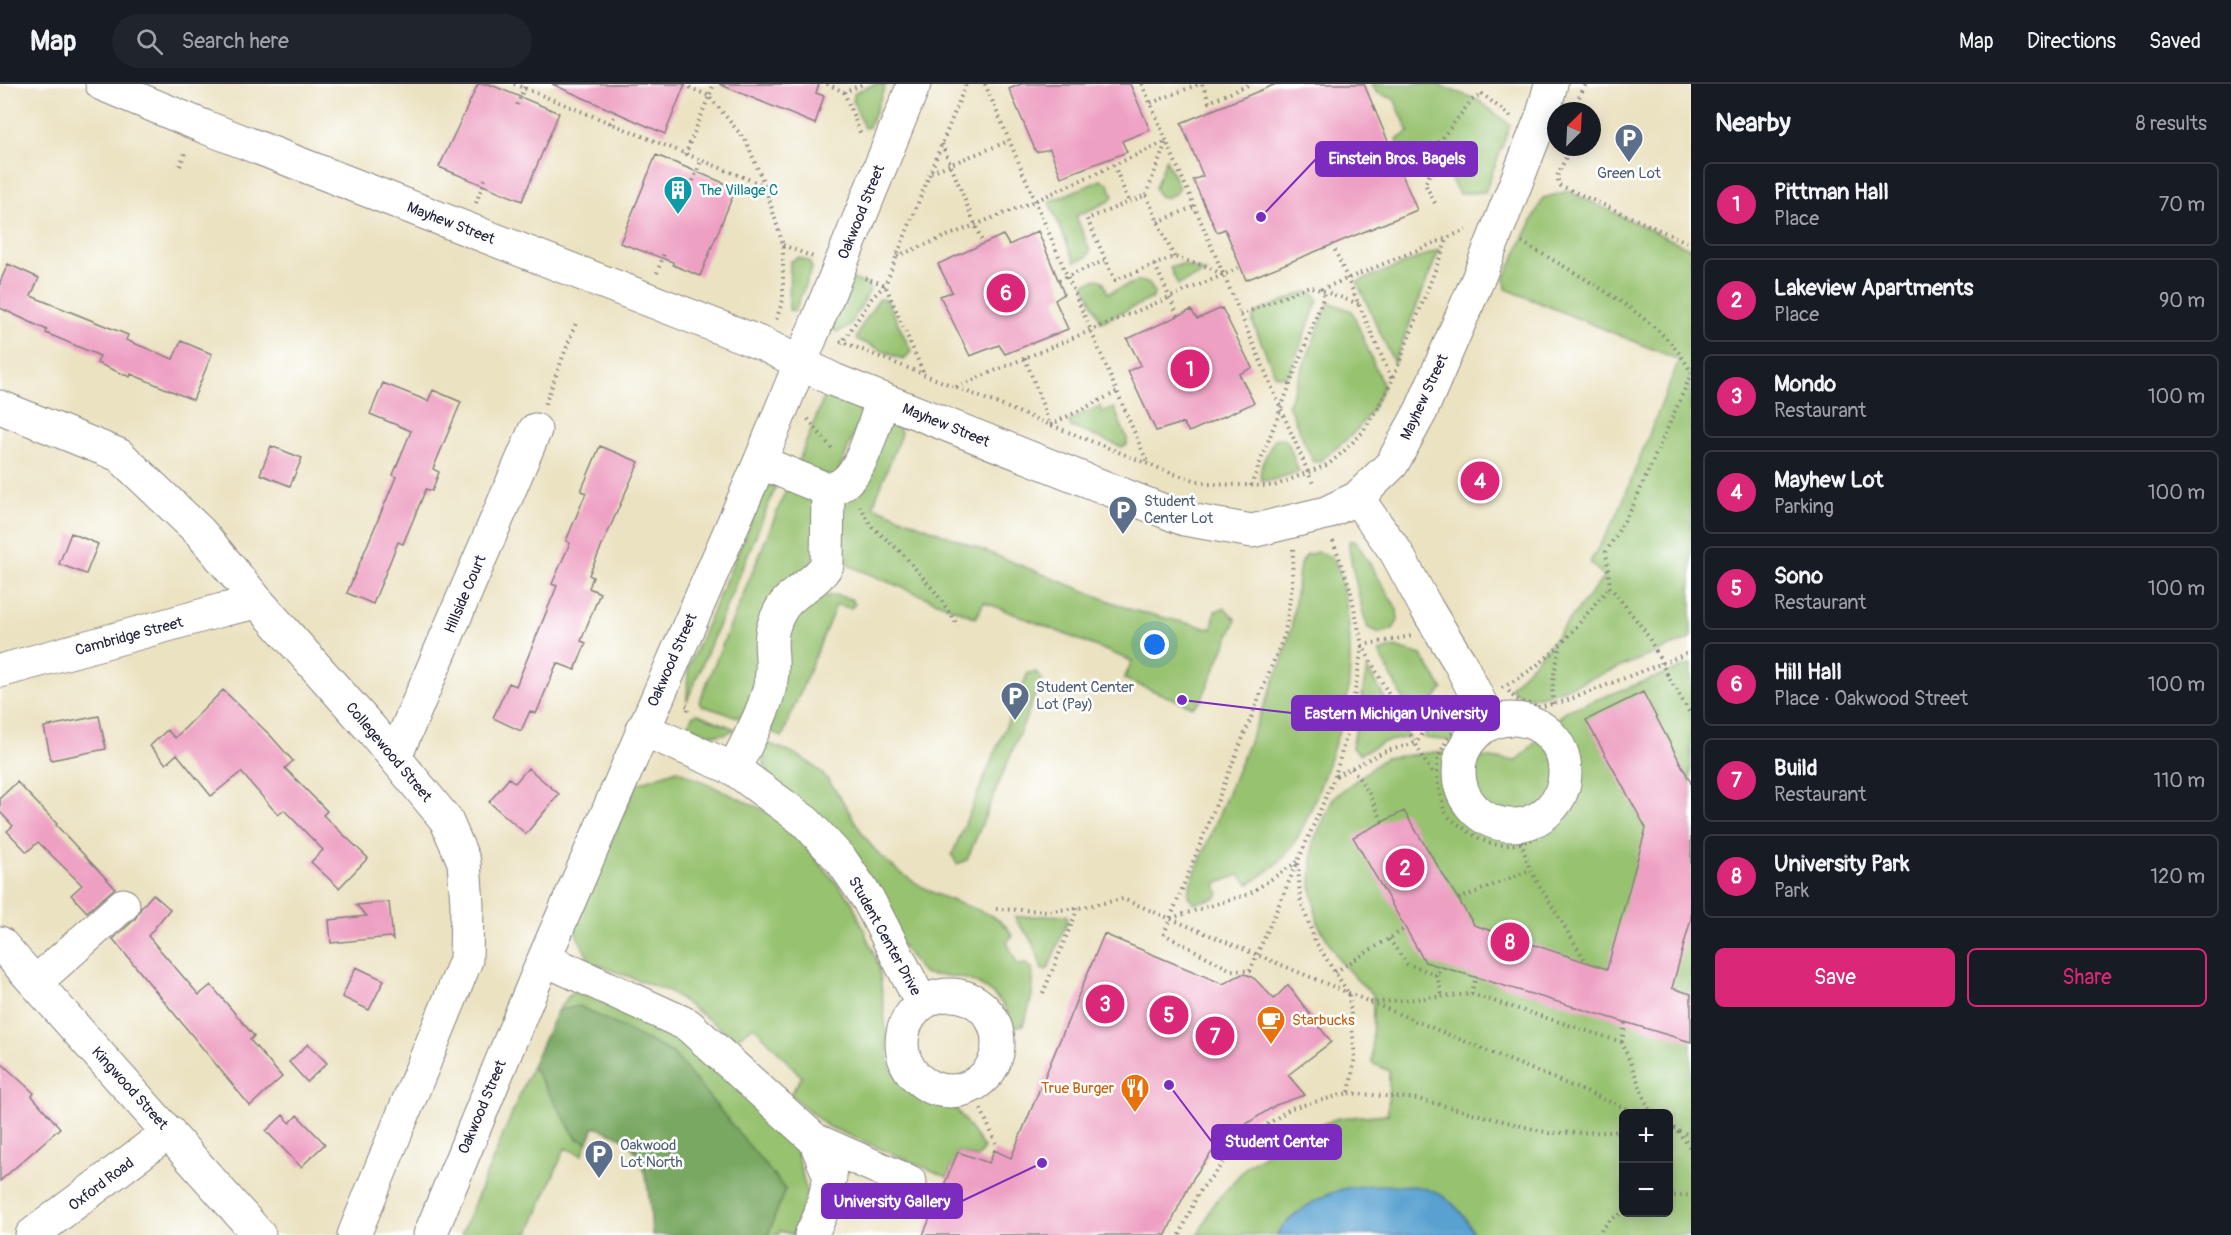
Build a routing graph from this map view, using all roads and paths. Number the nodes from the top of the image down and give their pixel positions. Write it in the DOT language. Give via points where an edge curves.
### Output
graph roads {
  1 [pos="102,84"];
  2 [pos="514,84"];
  3 [pos="714,84"];
  4 [pos="827,84"];
  5 [pos="863,84"];
  6 [pos="914,84"];
  7 [pos="966,84"];
  8 [pos="985,84"];
  9 [pos="1142,84"];
  10 [pos="1197,84"];
  11 [pos="1251,84"];
  12 [pos="1551,84"];
  13 [pos="684,85"];
  14 [pos="525,86"];
  15 [pos="844,92"];
  16 [pos="163,96"];
  17 [pos="710,96"];
  18 [pos="1150,103"];
  19 [pos="517,105"];
  20 [pos="616,112"];
  21 [pos="1518,122"];
  22 [pos="611,124"];
  23 [pos="863,139"];
  24 [pos="1009,141"];
  25 [pos="1167,141"];
  26 [pos="942,144"];
  27 [pos="685,154"];
  28 [pos="1567,156"];
  29 [pos="701,161"];
  30 [pos="951,165"];
  31 [pos="1114,165"];
  32 [pos="930,173"];
  33 [pos="486,176"];
  34 [pos="693,181"];
  35 [pos="765,186"];
  36 [pos="1146,195"];
  37 [pos="1035,201"];
  38 [pos="1129,202"];
  39 [pos="1435,203"];
  40 [pos="1194,207"];
  41 [pos="473,210"];
  42 [pos="1158,222"];
  43 [pos="976,225"];
  44 [pos="1474,227"];
  45 [pos="1448,237"];
  46 [pos="1516,238"];
  47 [pos="983,244"];
  48 [pos="1691,244"];
  49 [pos="783,245"];
  50 [pos="1335,250"];
  51 [pos="665,251"];
  52 [pos="897,256"];
  53 [pos="1174,257"];
  54 [pos="820,260"];
  55 [pos="1106,260"];
  56 [pos="1155,265"];
  57 [pos="1241,267"];
  58 [pos="1223,275"];
  59 [pos="1068,277"];
  60 [pos="864,278"];
  61 [pos="1347,278"];
  62 [pos="655,280"];
  63 [pos="1059,280"];
  64 [pos="885,285"];
  65 [pos="1322,289"];
  66 [pos="1169,298"];
  67 [pos="1359,304"];
  68 [pos="1240,315"];
  69 [pos="1178,316"];
  70 [pos="577,320"];
  71 [pos="775,325"];
  72 [pos="1091,331"];
  73 [pos="1025,358"];
  74 [pos="799,363"];
  75 [pos="1691,374"];
  76 [pos="924,375"];
  77 [pos="1392,381"];
  78 [pos="955,387"];
  79 [pos="1118,392"];
  80 [pos="883,399"];
  81 [pos="0,407"];
  82 [pos="1281,409"];
  83 [pos="809,420"];
  84 [pos="1050,425"];
  85 [pos="535,430"];
  86 [pos="834,451"];
  87 [pos="760,462"];
  88 [pos="1148,464"];
  89 [pos="1308,473"];
  90 [pos="1251,486"];
  91 [pos="828,490"];
  92 [pos="1357,498"];
  93 [pos="859,505"];
  94 [pos="1326,513"];
  95 [pos="1302,545"];
  96 [pos="1610,587"];
  97 [pos="258,602"];
  98 [pos="958,626"];
  99 [pos="1420,634"];
  100 [pos="1562,644"];
  101 [pos="1362,645"];
  102 [pos="1691,652"];
  103 [pos="0,671"];
  104 [pos="1448,698"];
  105 [pos="1552,704"];
  106 [pos="690,707"];
  107 [pos="1538,707"];
  108 [pos="686,714"];
  109 [pos="1691,715"];
  110 [pos="1475,722"];
  111 [pos="642,729"];
  112 [pos="1416,743"];
  113 [pos="395,757"];
  114 [pos="1352,768"];
  115 [pos="734,769"];
  116 [pos="1435,775"];
  117 [pos="1335,776"];
  118 [pos="1383,822"];
  119 [pos="1521,842"];
  120 [pos="1298,861"];
  121 [pos="1530,870"];
  122 [pos="1459,899"];
  123 [pos="123,905"];
  124 [pos="1078,908"];
  125 [pos="996,909"];
  126 [pos="1170,918"];
  127 [pos="1406,928"];
  128 [pos="1389,939"];
  129 [pos="0,942"];
  130 [pos="1257,955"];
  131 [pos="543,959"];
  132 [pos="1586,962"];
  133 [pos="1441,967"];
  134 [pos="1335,972"];
  135 [pos="1437,975"];
  136 [pos="1476,977"];
  137 [pos="36,982"];
  138 [pos="1043,993"];
  139 [pos="1349,994"];
  140 [pos="1471,994"];
  141 [pos="1442,995"];
  142 [pos="1369,1003"];
  143 [pos="922,1004"];
  144 [pos="1625,1023"];
  145 [pos="1622,1042"];
  146 [pos="1349,1093"];
  147 [pos="981,1109"];
  148 [pos="1629,1109"];
  149 [pos="1649,1109"];
  150 [pos="1673,1128"];
  151 [pos="1619,1130"];
  152 [pos="1677,1130"];
  153 [pos="169,1132"];
  154 [pos="1691,1136"];
  155 [pos="815,1140"];
  156 [pos="996,1143"];
  157 [pos="1691,1149"];
  158 [pos="910,1182"];
  159 [pos="1691,1195"];
  160 [pos="1673,1196"];
  161 [pos="1619,1215"];
  162 [pos="32,1235"];
  163 [pos="259,1235"];
  164 [pos="354,1235"];
  165 [pos="430,1235"];
  166 [pos="811,1235"];
  167 [pos="1180,1235"];
  168 [pos="1597,1235"];
  1 -- 16 [label="street, Mayhew Street"];
  2 -- 14 [label="path"];
  3 -- 17 [label="path"];
  4 -- 15 [label="path"];
  5 -- 15 [label="path"];
  6 -- 74 [label="street, Oakwood Street"];
  7 -- 26 [label="path"];
  8 -- 24 [label="path"];
  9 -- 18 [label="path"];
  10 -- 11 [label="path" via="1209,102"];
  10 -- 18 [label="path"];
  12 -- 92 [label="street, Mayhew Street" via="1487,257 1421,411 1392,464"];
  13 -- 17 [label="path"];
  14 -- 19 [label="path"];
  14 -- 22 [label="path"];
  15 -- 23 [label="path"];
  16 -- 74 [label="street, Mayhew Street" via="765,345"];
  17 -- 27 [label="path"];
  17 -- 35 [label="path" via="746,141"];
  18 -- 25 [label="path"];
  20 -- 22 [label="path"];
  21 -- 39 [label="path" via="1481,93 1471,101 1436,146 1434,165 1425,184"];
  22 -- 27 [label="path"];
  24 -- 30 [label="path"];
  24 -- 37 [label="path"];
  25 -- 31 [label="path"];
  25 -- 36 [label="path"];
  25 -- 40 [label="path"];
  26 -- 30 [label="path"];
  26 -- 32 [label="path"];
  27 -- 29 [label="path"];
  28 -- 48 [label="path" via="1557,176 1559,185"];
  29 -- 34 [label="path"];
  29 -- 35 [label="path"];
  30 -- 32 [label="path"];
  30 -- 43 [label="path"];
  31 -- 37 [label="path"];
  31 -- 38 [label="path"];
  32 -- 52 [label="path"];
  33 -- 41 [label="path"];
  35 -- 49 [label="path"];
  36 -- 38 [label="path"];
  36 -- 42 [label="path"];
  37 -- 43 [label="path"];
  37 -- 59 [label="path"];
  38 -- 55 [label="path" via="1087,219"];
  40 -- 42 [label="path"];
  40 -- 58 [label="path"];
  42 -- 53 [label="path"];
  43 -- 47 [label="path"];
  43 -- 52 [label="path"];
  44 -- 45 [label="path"];
  45 -- 61 [label="path"];
  45 -- 77 [label="path"];
  46 -- 75 [label="path" via="1634,312 1669,340"];
  49 -- 54 [label="path"];
  49 -- 71 [label="path" via="783,300"];
  50 -- 61 [label="path"];
  51 -- 62 [label="path"];
  52 -- 64 [label="path"];
  53 -- 56 [label="path"];
  53 -- 58 [label="path"];
  55 -- 56 [label="path" via="1115,280"];
  55 -- 59 [label="path"];
  56 -- 66 [label="path"];
  57 -- 58 [label="path"];
  58 -- 66 [label="path"];
  58 -- 68 [label="path"];
  59 -- 63 [label="path"];
  59 -- 72 [label="path"];
  60 -- 64 [label="path"];
  61 -- 65 [label="path"];
  61 -- 67 [label="path"];
  64 -- 76 [label="path"];
  64 -- 76 [label="path" via="842,342"];
  65 -- 67 [label="path"];
  65 -- 68 [label="path" via="1309,285"];
  65 -- 82 [label="path" via="1324,297"];
  66 -- 69 [label="path"];
  66 -- 72 [label="path"];
  67 -- 77 [label="path"];
  68 -- 82 [label="path"];
  70 -- 85 [label="path"];
  72 -- 73 [label="path"];
  72 -- 79 [label="path"];
  73 -- 78 [label="path"];
  73 -- 84 [label="path"];
  74 -- 80 [label="street, Mayhew Street"];
  74 -- 87 [label="street, Oakwood Street"];
  75 -- 96 [label="path" via="1632,508 1606,552"];
  76 -- 78 [label="path"];
  77 -- 89 [label="path" via="1362,433 1329,464"];
  78 -- 84 [label="path"];
  79 -- 84 [label="path"];
  79 -- 88 [label="path"];
  80 -- 91 [label="street" via="855,470 845,483"];
  80 -- 94 [label="street, Mayhew Street" via="1185,519 1252,531"];
  81 -- 97 [label="street, Collegewood Street" via="119,455 200,532"];
  82 -- 89 [label="path"];
  82 -- 90 [label="path"];
  83 -- 86 [label="path"];
  84 -- 88 [label="path"];
  85 -- 113 [label="street, Hillside Court"];
  87 -- 91 [label="street"];
  87 -- 111 [label="street, Oakwood Street"];
  88 -- 90 [label="path" via="1208,484"];
  89 -- 90 [label="path" via="1274,486"];
  89 -- 94 [label="path"];
  91 -- 115 [label="street" via="827,559 822,572 786,602 774,622 769,693"];
  92 -- 94 [label="street, Mayhew Street"];
  92 -- 110 [label="street" via="1396,552 1460,663"];
  93 -- 98 [label="path" via="872,526 902,553 937,594"];
  94 -- 101 [label="path" via="1350,588"];
  95 -- 126 [label="path" via="1293,548 1285,633"];
  96 -- 100 [label="path"];
  96 -- 109 [label="path, bridge" via="1645,631"];
  97 -- 103 [label="street, Cambridge Street"];
  97 -- 113 [label="street, Collegewood Street"];
  99 -- 101 [label="path"];
  100 -- 105 [label="path" via="1554,668"];
  100 -- 107 [label="path" via="1528,673 1505,686 1515,700"];
  101 -- 112 [label="path"];
  101 -- 117 [label="path" via="1350,722"];
  102 -- 105 [label="path"];
  104 -- 112 [label="path"];
  105 -- 107 [label="path"];
  106 -- 108 [label="path"];
  107 -- 119 [label="path" via="1563,732 1577,762 1576,789 1562,817 1542,834"];
  110 -- 116 [label="path" via="1443,745"];
  111 -- 115 [label="street, Student Center Drive"];
  111 -- 131 [label="street, Oakwood Street"];
  112 -- 114 [label="path" via="1383,752"];
  112 -- 116 [label="path"];
  113 -- 164 [label="street, Collegewood Street" via="446,820 464,862 466,960"];
  114 -- 117 [label="path"];
  114 -- 118 [label="path"];
  115 -- 143 [label="street, Student Center Drive" via="806,822 842,861 868,899"];
  116 -- 119 [label="path" via="1446,814 1478,839 1504,845"];
  117 -- 120 [label="path"];
  119 -- 121 [label="path"];
  120 -- 126 [label="path" via="1249,894"];
  120 -- 130 [label="path"];
  120 -- 134 [label="path" via="1300,899 1315,941"];
  121 -- 122 [label="path"];
  121 -- 132 [label="path"];
  123 -- 137 [label="street"];
  124 -- 125 [label="path"];
  124 -- 126 [label="path" via="1123,899"];
  124 -- 138 [label="path"];
  126 -- 130 [label="path"];
  126 -- 130 [label="path" via="1164,934 1231,970 1250,971"];
  127 -- 128 [label="path"];
  128 -- 134 [label="path"];
  128 -- 135 [label="path" via="1407,964"];
  129 -- 137 [label="street, Kingwood Street"];
  130 -- 139 [label="path"];
  131 -- 155 [label="street" via="688,1025"];
  131 -- 165 [label="street, Oakwood Street"];
  133 -- 135 [label="path"];
  134 -- 139 [label="path"];
  135 -- 141 [label="path"];
  136 -- 140 [label="path"];
  137 -- 153 [label="street, Kingwood Street"];
  139 -- 142 [label="path"];
  139 -- 146 [label="path" via="1355,1057"];
  140 -- 141 [label="path"];
  140 -- 145 [label="path"];
  141 -- 142 [label="path"];
  142 -- 148 [label="path"];
  144 -- 145 [label="path"];
  145 -- 149 [label="path"];
  146 -- 151 [label="path" via="1418,1099 1549,1133"];
  146 -- 167 [label="path" via="1291,1108 1238,1145 1198,1193"];
  147 -- 156 [label="path"];
  150 -- 152 [label="path"];
  152 -- 154 [label="path"];
  152 -- 157 [label="path"];
  153 -- 162 [label="street, Oxford Road"];
  153 -- 163 [label="street, Kingwood Street"];
  155 -- 158 [label="street"];
  155 -- 166 [label="street" via="830,1178"];
  159 -- 160 [label="path"];
  161 -- 168 [label="path"];
}
